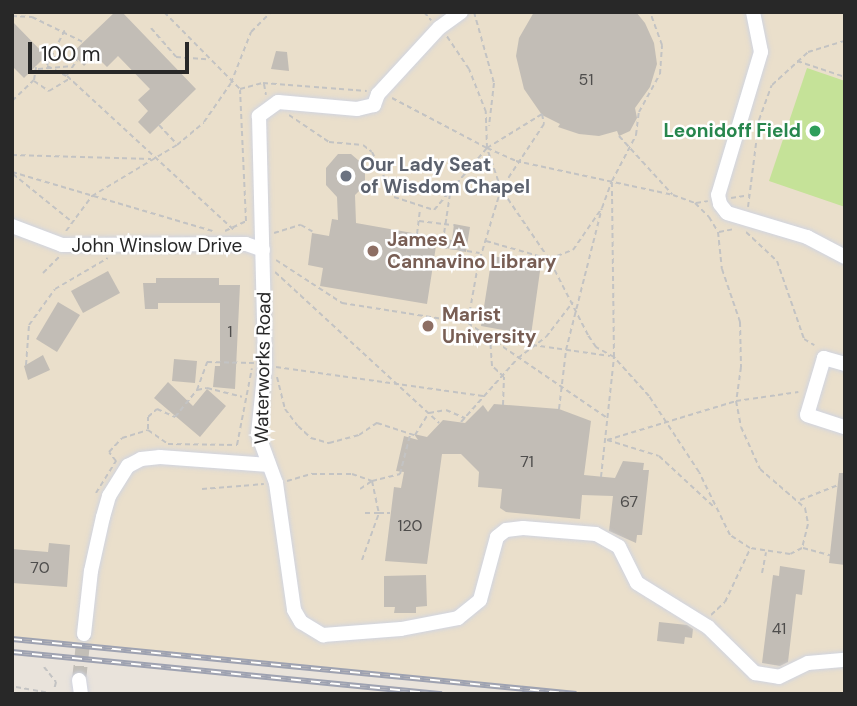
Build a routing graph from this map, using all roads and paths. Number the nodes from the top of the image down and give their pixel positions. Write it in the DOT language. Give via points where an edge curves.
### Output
graph roads {
  1 [pos="164,12"];
  2 [pos="271,12"];
  3 [pos="424,12"];
  4 [pos="479,12"];
  5 [pos="650,12"];
  6 [pos="753,12"];
  7 [pos="470,13"];
  8 [pos="12,16"];
  9 [pos="439,28"];
  10 [pos="151,29"];
  11 [pos="65,30"];
  12 [pos="845,41"];
  13 [pos="83,42"];
  14 [pos="51,57"];
  15 [pos="209,60"];
  16 [pos="797,61"];
  17 [pos="47,66"];
  18 [pos="70,66"];
  19 [pos="68,77"];
  20 [pos="845,77"];
  21 [pos="34,80"];
  22 [pos="231,83"];
  23 [pos="263,83"];
  24 [pos="240,89"];
  25 [pos="378,94"];
  26 [pos="12,101"];
  27 [pos="264,111"];
  28 [pos="159,125"];
  29 [pos="618,136"];
  30 [pos="177,145"];
  31 [pos="487,148"];
  32 [pos="629,148"];
  33 [pos="12,155"];
  34 [pos="155,159"];
  35 [pos="516,161"];
  36 [pos="12,173"];
  37 [pos="612,181"];
  38 [pos="501,189"];
  39 [pos="451,193"];
  40 [pos="673,195"];
  41 [pos="92,196"];
  42 [pos="420,208"];
  43 [pos="602,208"];
  44 [pos="747,219"];
  45 [pos="419,221"];
  46 [pos="72,222"];
  47 [pos="446,224"];
  48 [pos="454,225"];
  49 [pos="12,226"];
  50 [pos="231,228"];
  51 [pos="312,231"];
  52 [pos="718,232"];
  53 [pos="241,234"];
  54 [pos="417,234"];
  55 [pos="485,241"];
  56 [pos="263,243"];
  57 [pos="61,250"];
  58 [pos="117,253"];
  59 [pos="481,253"];
  60 [pos="845,257"];
  61 [pos="549,259"];
  62 [pos="43,273"];
  63 [pos="271,281"];
  64 [pos="574,301"];
  65 [pos="577,310"];
  66 [pos="468,323"];
  67 [pos="490,339"];
  68 [pos="814,345"];
  69 [pos="536,346"];
  70 [pos="566,349"];
  71 [pos="614,357"];
  72 [pos="518,358"];
  73 [pos="271,364"];
  74 [pos="845,364"];
  75 [pos="26,365"];
  76 [pos="504,377"];
  77 [pos="400,385"];
  78 [pos="562,388"];
  79 [pos="197,390"];
  80 [pos="798,391"];
  81 [pos="483,396"];
  82 [pos="244,397"];
  83 [pos="736,401"];
  84 [pos="503,405"];
  85 [pos="559,409"];
  86 [pos="429,413"];
  87 [pos="606,417"];
  88 [pos="465,418"];
  89 [pos="664,421"];
  90 [pos="461,422"];
  91 [pos="439,423"];
  92 [pos="845,427"];
  93 [pos="148,430"];
  94 [pos="410,433"];
  95 [pos="606,440"];
  96 [pos="269,465"];
  97 [pos="601,477"];
  98 [pos="372,481"];
  99 [pos="276,483"];
  100 [pos="838,485"];
  101 [pos="202,489"];
  102 [pos="360,489"];
  103 [pos="799,500"];
  104 [pos="717,511"];
  105 [pos="365,513"];
  106 [pos="379,513"];
  107 [pos="390,513"];
  108 [pos="750,548"];
  109 [pos="802,548"];
  110 [pos="766,551"];
  111 [pos="830,555"];
  112 [pos="362,560"];
  113 [pos="762,573"];
  114 [pos="702,623"];
  115 [pos="84,634"];
  116 [pos="845,660"];
  117 [pos="44,667"];
  118 [pos="16,687"];
  119 [pos="54,693"];
  1 -- 15 [label="path"];
  2 -- 22 [label="path" via="251,32"];
  3 -- 9 [label="path"];
  4 -- 7 [label="path"];
  5 -- 32 [label="path" via="657,24 662,61 651,95 635,121 636,135"];
  6 -- 44 [label="lane" via="761,52 718,195 727,213"];
  7 -- 9 [label="lane"];
  7 -- 31 [label="path" via="494,83"];
  8 -- 11 [label="path" via="24,15"];
  9 -- 25 [label="lane"];
  9 -- 31 [label="path" via="478,89 489,130"];
  10 -- 15 [label="path" via="176,57"];
  11 -- 13 [label="path"];
  11 -- 14 [label="path"];
  12 -- 16 [label="path" via="808,52"];
  14 -- 17 [label="path"];
  14 -- 18 [label="path" via="78,59"];
  15 -- 22 [label="path"];
  16 -- 20 [label="path"];
  16 -- 44 [label="path" via="772,85 762,104"];
  17 -- 18 [label="path"];
  17 -- 19 [label="path"];
  17 -- 21 [label="path" via="37,68"];
  18 -- 19 [label="path"];
  19 -- 21 [label="path" via="48,91"];
  19 -- 34 [label="path"];
  21 -- 26 [label="path"];
  22 -- 24 [label="path"];
  22 -- 30 [label="path" via="204,122"];
  23 -- 24 [label="path"];
  23 -- 25 [label="path"];
  23 -- 27 [label="path"];
  24 -- 50 [label="path" via="246,221"];
  25 -- 27 [label="lane" via="374,105 357,108 278,102"];
  25 -- 31 [label="path" via="425,113"];
  27 -- 42 [label="path" via="329,142 363,145 372,152 394,197"];
  27 -- 56 [label="lane, Waterworks Road"];
  28 -- 30 [label="path"];
  29 -- 32 [label="path"];
  30 -- 34 [label="path"];
  31 -- 35 [label="path"];
  31 -- 35 [label="path" via="542,114 544,124"];
  31 -- 38 [label="path"];
  31 -- 39 [label="path"];
  32 -- 37 [label="path"];
  32 -- 40 [label="path"];
  33 -- 34 [label="path"];
  34 -- 41 [label="path"];
  34 -- 50 [label="path"];
  35 -- 37 [label="path"];
  35 -- 38 [label="path"];
  36 -- 41 [label="path"];
  36 -- 46 [label="path"];
  37 -- 40 [label="path"];
  37 -- 43 [label="path"];
  37 -- 71 [label="path"];
  38 -- 55 [label="path"];
  38 -- 61 [label="path"];
  39 -- 42 [label="path" via="434,210"];
  39 -- 47 [label="path"];
  40 -- 52 [label="path" via="695,203"];
  41 -- 46 [label="path"];
  41 -- 50 [label="path" via="220,233"];
  42 -- 45 [label="path"];
  43 -- 61 [label="path" via="573,250"];
  43 -- 65 [label="path"];
  44 -- 60 [label="lane" via="807,237"];
  45 -- 47 [label="path"];
  45 -- 54 [label="path"];
  46 -- 57 [label="path"];
  47 -- 48 [label="path"];
  47 -- 59 [label="path" via="442,247"];
  49 -- 57 [label="lane, John Winslow Drive"];
  50 -- 53 [label="path"];
  51 -- 56 [label="path" via="301,225"];
  52 -- 68 [label="path" via="744,231 777,261 804,339"];
  52 -- 83 [label="path" via="722,270 743,343"];
  55 -- 59 [label="path"];
  55 -- 61 [label="path"];
  56 -- 57 [label="lane, John Winslow Drive"];
  56 -- 66 [label="path" via="342,303"];
  56 -- 73 [label="lane, Waterworks Road"];
  57 -- 62 [label="path"];
  58 -- 75 [label="path" via="55,289 29,325"];
  59 -- 66 [label="path"];
  61 -- 64 [label="path"];
  63 -- 77 [label="path" via="271,268"];
  64 -- 65 [label="path"];
  64 -- 69 [label="path"];
  65 -- 70 [label="path"];
  65 -- 71 [label="path" via="596,347"];
  66 -- 67 [label="path"];
  67 -- 69 [label="path"];
  67 -- 72 [label="path"];
  67 -- 76 [label="path" via="492,366"];
  69 -- 70 [label="path"];
  69 -- 72 [label="path"];
  70 -- 71 [label="path"];
  70 -- 78 [label="path"];
  71 -- 87 [label="path"];
  71 -- 89 [label="path"];
  72 -- 76 [label="path"];
  72 -- 78 [label="path"];
  73 -- 77 [label="path"];
  73 -- 79 [label="path" via="207,362"];
  73 -- 94 [label="path" via="285,409 311,438 343,442 377,423"];
  73 -- 96 [label="lane, Waterworks Road" via="258,434"];
  74 -- 92 [label="lane" via="824,358 807,415"];
  76 -- 81 [label="path"];
  76 -- 84 [label="path"];
  77 -- 81 [label="path"];
  77 -- 86 [label="path"];
  78 -- 85 [label="path"];
  78 -- 87 [label="path"];
  79 -- 82 [label="path"];
  79 -- 93 [label="path" via="175,417 157,409 148,417"];
  80 -- 83 [label="path"];
  81 -- 88 [label="path"];
  83 -- 89 [label="path"];
  83 -- 103 [label="path" via="747,450 760,469"];
  86 -- 88 [label="path" via="446,410"];
  86 -- 91 [label="path"];
  86 -- 94 [label="path" via="415,435"];
  87 -- 95 [label="path"];
  88 -- 90 [label="path"];
  89 -- 95 [label="path"];
  89 -- 104 [label="path" via="699,472"];
  94 -- 98 [label="path" via="400,474"];
  95 -- 97 [label="path"];
  95 -- 104 [label="path" via="659,456"];
  96 -- 99 [label="lane"];
  96 -- 115 [label="lane, Waterworks Road" via="160,457 128,466 109,496 103,517"];
  98 -- 99 [label="path" via="352,474 312,474"];
  98 -- 102 [label="path"];
  98 -- 106 [label="path"];
  99 -- 101 [label="path"];
  99 -- 114 [label="lane" via="294,610 313,632 401,629 458,618 480,600 497,537 506,530 523,528 596,534 619,547 644,589"];
  100 -- 103 [label="path"];
  103 -- 109 [label="path" via="808,524"];
  104 -- 108 [label="path" via="730,535"];
  105 -- 106 [label="path"];
  106 -- 107 [label="path"];
  106 -- 112 [label="path"];
  108 -- 110 [label="path"];
  108 -- 114 [label="path" via="725,602"];
  109 -- 110 [label="path" via="790,554"];
  109 -- 111 [label="path"];
  110 -- 113 [label="path"];
  114 -- 116 [label="lane" via="755,673 779,677 808,663"];
  117 -- 119 [label="path" via="56,682"];
  118 -- 119 [label="path"];
}
